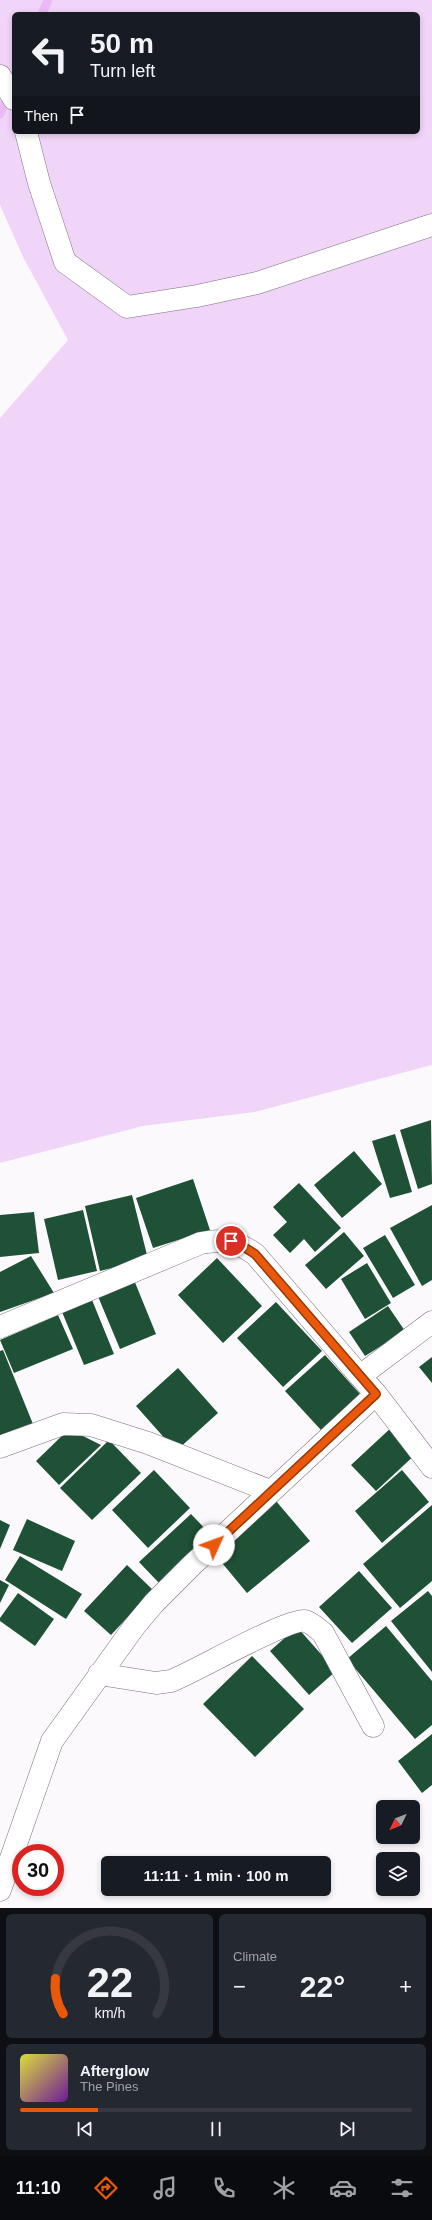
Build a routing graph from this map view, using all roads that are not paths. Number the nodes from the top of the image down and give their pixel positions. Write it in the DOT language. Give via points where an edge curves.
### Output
graph roads {
  1 [pos="0,76"];
  2 [pos="12,96"];
  3 [pos="27,134"];
  4 [pos="432,225"];
  5 [pos="432,1322"];
  6 [pos="0,1327"];
  7 [pos="360,1376"];
  8 [pos="376,1394"];
  9 [pos="0,1447"];
  10 [pos="432,1467"];
  11 [pos="270,1491"];
  12 [pos="99,1674"];
  13 [pos="373,1726"];
  14 [pos="0,1890"];
  1 -- 2 [label="street"];
  3 -- 4 [label="street" via="39,183 65,262 127,306 197,296 257,283"];
  5 -- 7 [label="street"];
  6 -- 7 [label="street" via="201,1243 223,1239 239,1244 255,1254"];
  7 -- 8 [label="street"];
  8 -- 10 [label="street"];
  8 -- 11 [label="street"];
  9 -- 11 [label="street" via="63,1424 92,1425 148,1443"];
  11 -- 12 [label="street" via="154,1603"];
  12 -- 13 [label="street" via="156,1683 171,1681 283,1626 304,1621 323,1633"];
  12 -- 14 [label="street" via="52,1741"];
}
